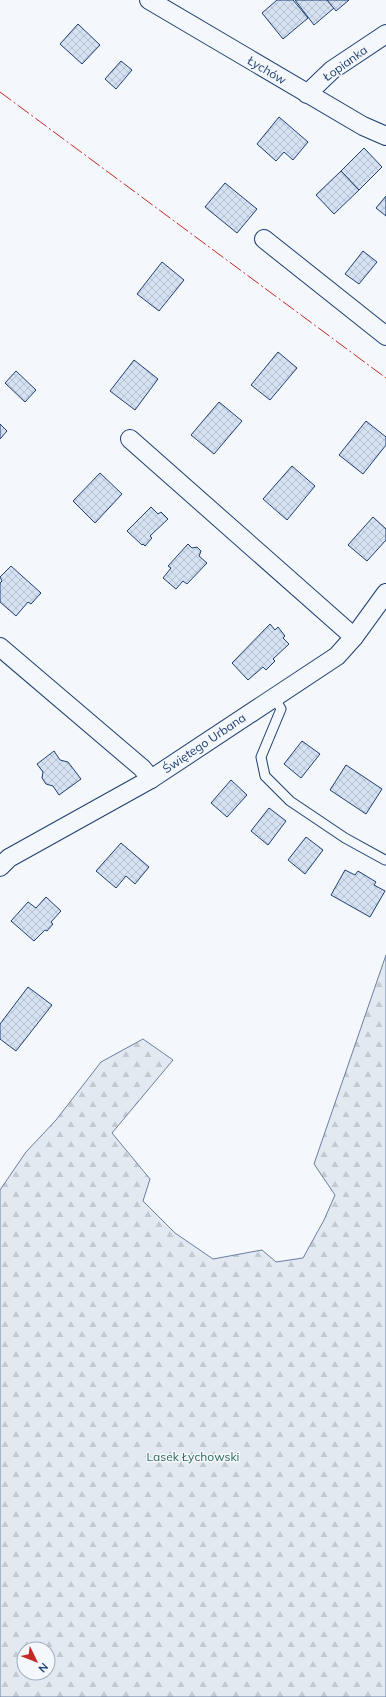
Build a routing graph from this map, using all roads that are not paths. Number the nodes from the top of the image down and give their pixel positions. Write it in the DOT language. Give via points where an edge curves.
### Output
graph roads {
  1 [pos="149,0"];
  2 [pos="386,34"];
  3 [pos="307,94"];
  4 [pos="386,136"];
  5 [pos="264,239"];
  6 [pos="386,336"];
  7 [pos="130,439"];
  8 [pos="386,593"];
  9 [pos="354,637"];
  10 [pos="0,647"];
  11 [pos="274,697"];
  12 [pos="151,779"];
  13 [pos="385,860"];
  14 [pos="0,867"];
  1 -- 3 [label="street, Łychów"];
  2 -- 3 [label="street, Łopianka" via="332,70"];
  3 -- 4 [label="street, Łychów"];
  5 -- 6 [label="street"];
  7 -- 9 [label="street"];
  8 -- 9 [label="street, Świętego Urbana"];
  9 -- 11 [label="street, Świętego Urbana" via="337,656"];
  10 -- 12 [label="street" via="142,768"];
  11 -- 12 [label="street, Świętego Urbana"];
  11 -- 13 [label="lane" via="282,709 261,757 265,776 290,801 345,838"];
  12 -- 14 [label="street, Świętego Urbana" via="9,858"];
}
